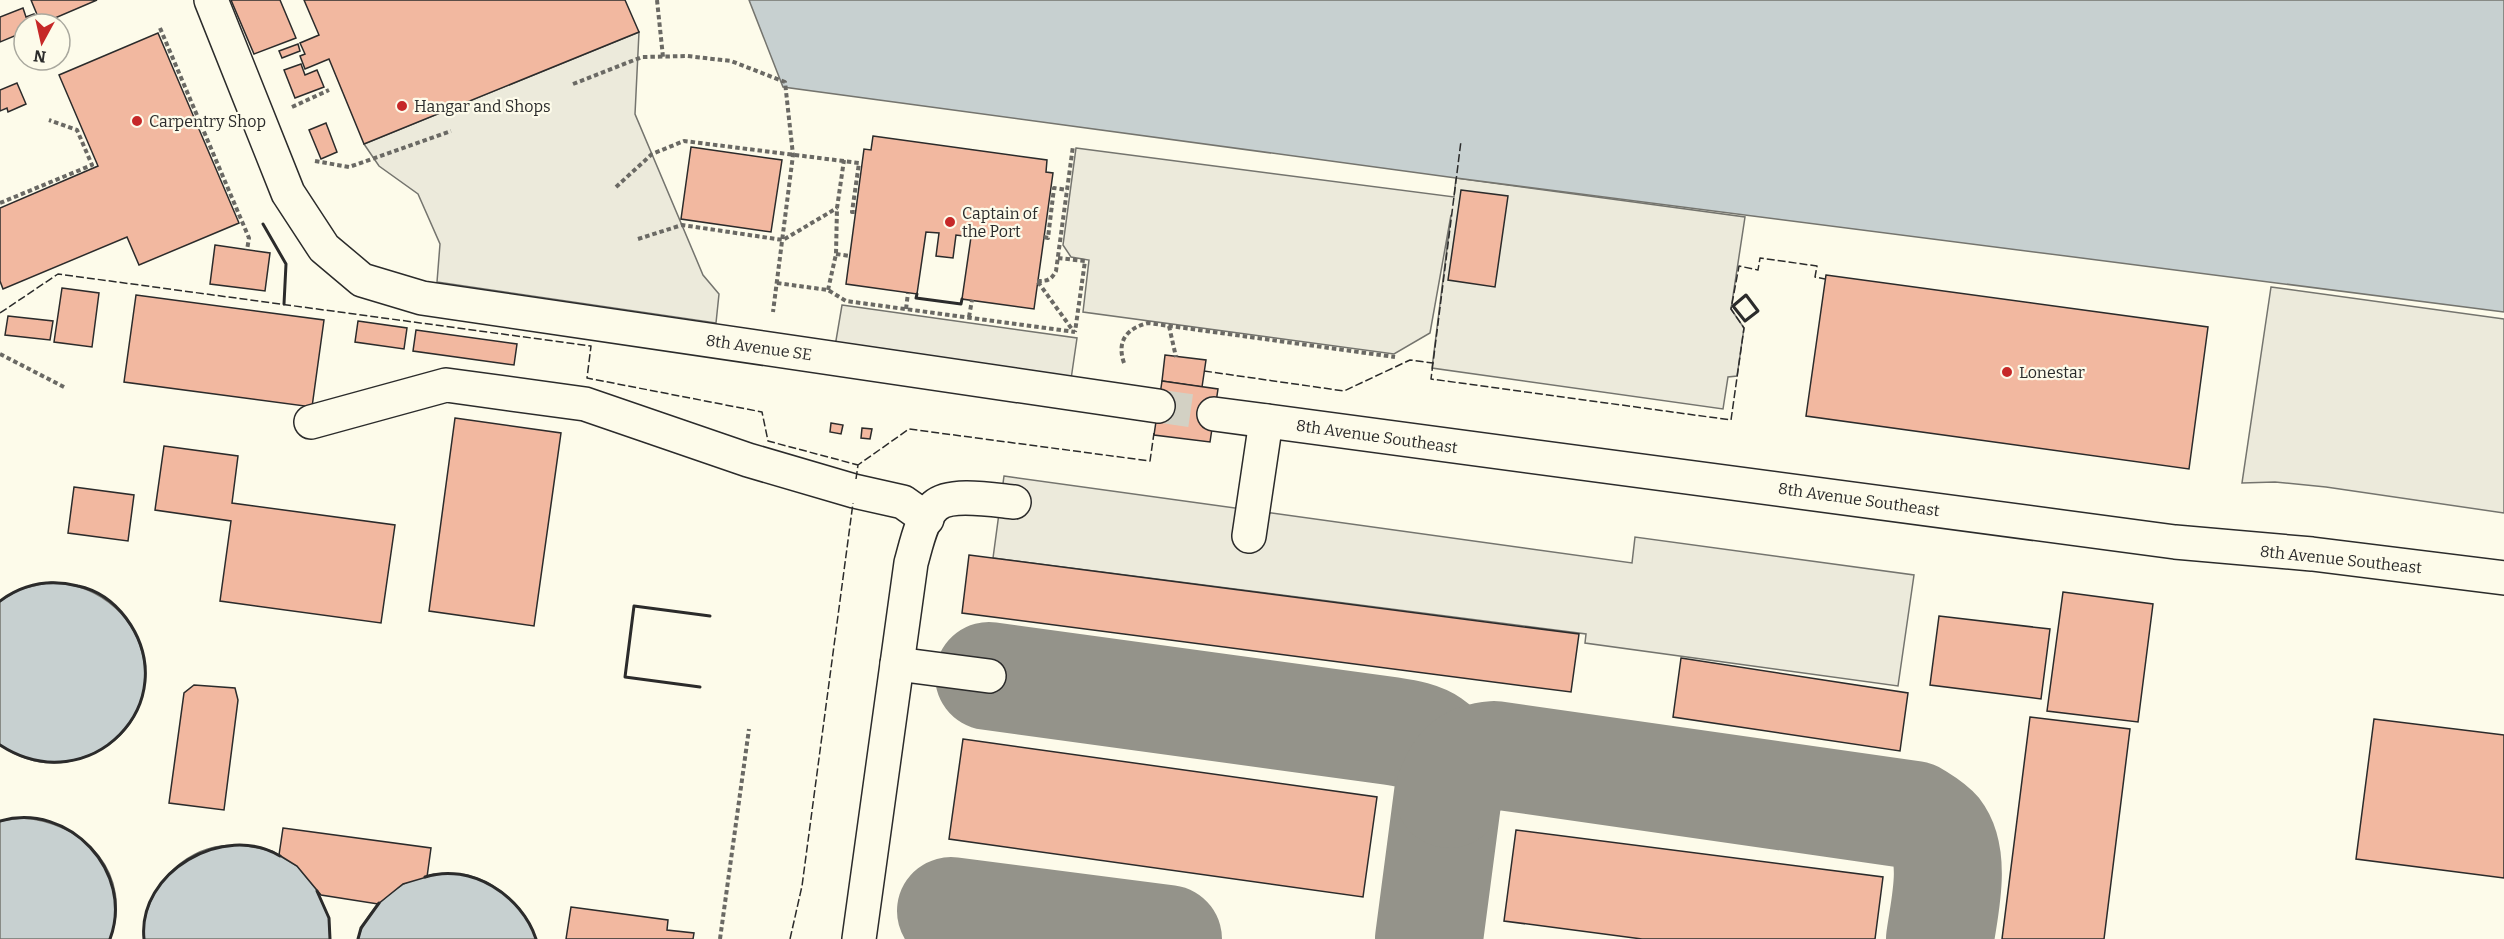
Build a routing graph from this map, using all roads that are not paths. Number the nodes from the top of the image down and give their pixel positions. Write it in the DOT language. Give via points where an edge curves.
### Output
graph roads {
  1 [pos="211,0"];
  2 [pos="1158,406"];
  3 [pos="1214,414"];
  4 [pos="1266,421"];
  5 [pos="311,422"];
  6 [pos="1014,502"];
  7 [pos="927,519"];
  8 [pos="1249,536"];
  9 [pos="2504,578"];
  10 [pos="897,664"];
  11 [pos="989,676"];
  12 [pos="859,939"];
  1 -- 2 [label="street, 8th Avenue SE" via="288,193 324,248 362,280 422,298"];
  3 -- 4 [label="street, 8th Avenue Southeast"];
  4 -- 8 [label="street"];
  4 -- 9 [label="street, 8th Avenue Southeast" via="2163,540"];
  5 -- 7 [label="street" via="446,385 585,404 748,460 903,502"];
  6 -- 7 [label="street" via="961,497 935,506"];
  7 -- 10 [label="street" via="920,529 911,563"];
  10 -- 11 [label="street"];
  10 -- 12 [label="street"];
}
